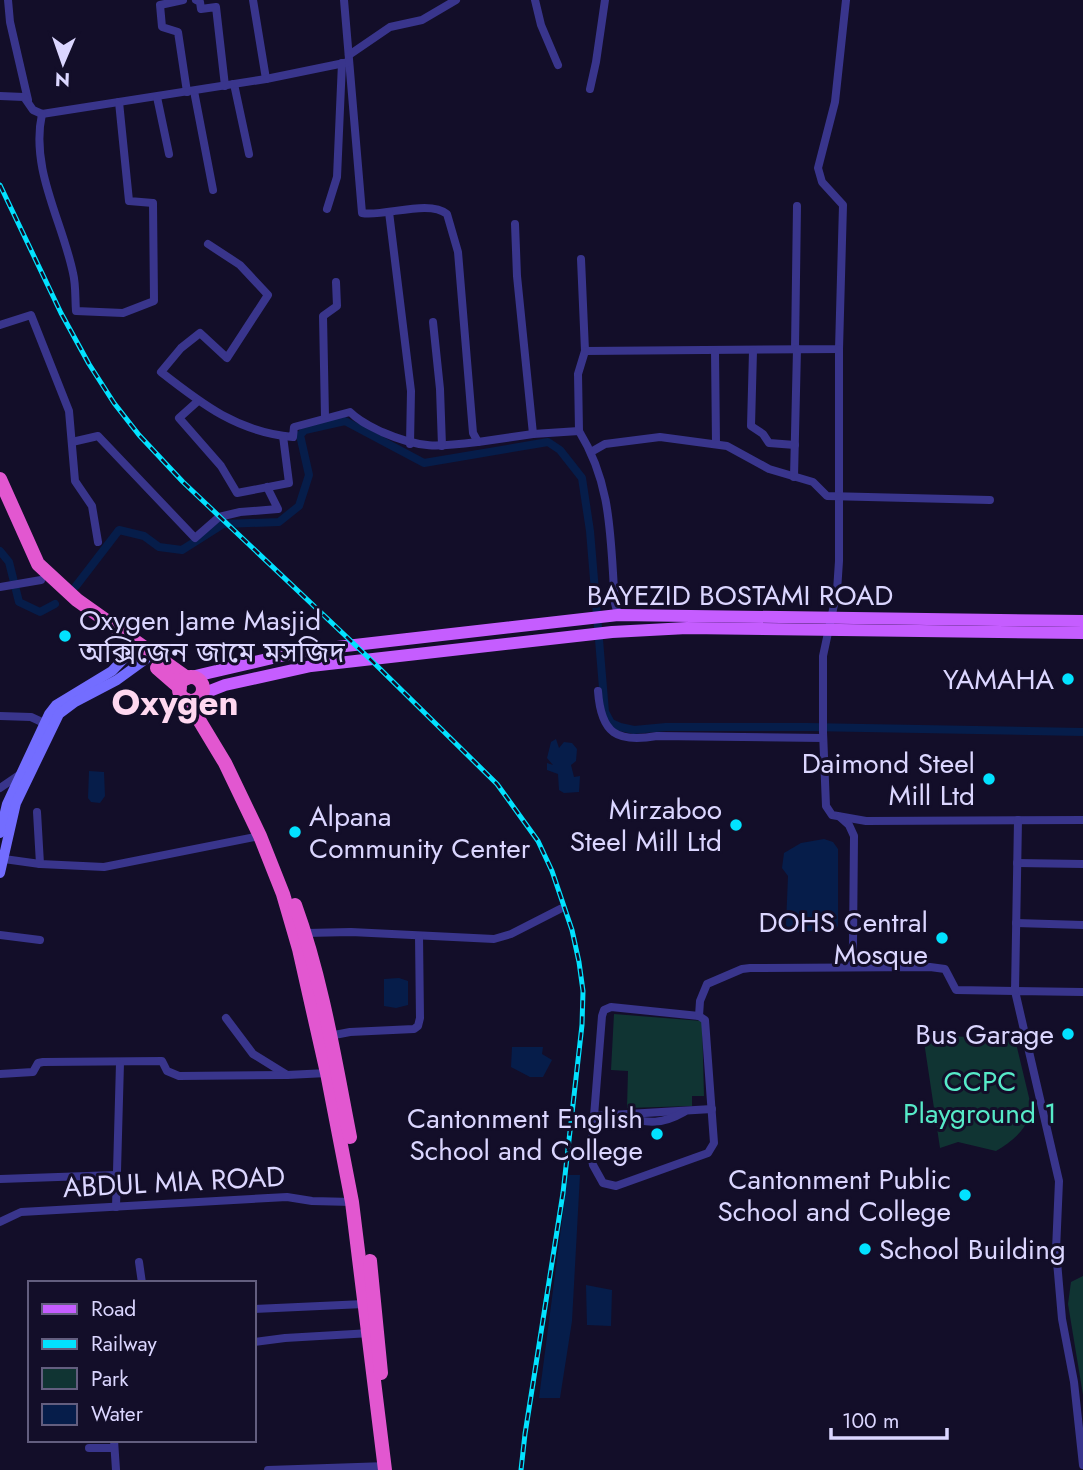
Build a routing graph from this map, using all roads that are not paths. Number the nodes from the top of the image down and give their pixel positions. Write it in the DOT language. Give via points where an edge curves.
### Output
graph roads {
  1 [pos="8,0"];
  2 [pos="183,0"];
  3 [pos="196,0"];
  4 [pos="253,0"];
  5 [pos="344,0"];
  6 [pos="456,0"];
  7 [pos="536,0"];
  8 [pos="606,0"];
  9 [pos="846,0"];
  10 [pos="5,12"];
  11 [pos="346,60"];
  12 [pos="558,65"];
  13 [pos="266,79"];
  14 [pos="230,85"];
  15 [pos="590,89"];
  16 [pos="190,91"];
  17 [pos="0,96"];
  18 [pos="157,97"];
  19 [pos="119,102"];
  20 [pos="28,103"];
  21 [pos="42,114"];
  22 [pos="169,154"];
  23 [pos="249,154"];
  24 [pos="214,190"];
  25 [pos="797,206"];
  26 [pos="327,209"];
  27 [pos="389,212"];
  28 [pos="515,224"];
  29 [pos="208,244"];
  30 [pos="581,259"];
  31 [pos="336,282"];
  32 [pos="433,322"];
  33 [pos="0,325"];
  34 [pos="796,349"];
  35 [pos="839,349"];
  36 [pos="585,351"];
  37 [pos="715,351"];
  38 [pos="753,351"];
  39 [pos="198,401"];
  40 [pos="325,417"];
  41 [pos="579,431"];
  42 [pos="533,434"];
  43 [pos="283,436"];
  44 [pos="72,442"];
  45 [pos="478,442"];
  46 [pos="410,444"];
  47 [pos="716,444"];
  48 [pos="795,444"];
  49 [pos="442,446"];
  50 [pos="592,452"];
  51 [pos="794,477"];
  52 [pos="0,479"];
  53 [pos="267,487"];
  54 [pos="838,496"];
  55 [pos="990,500"];
  56 [pos="0,501"];
  57 [pos="98,542"];
  58 [pos="41,580"];
  59 [pos="0,587"];
  60 [pos="615,616"];
  61 [pos="1083,621"];
  62 [pos="831,623"];
  63 [pos="1083,633"];
  64 [pos="132,650"];
  65 [pos="146,659"];
  66 [pos="190,690"];
  67 [pos="598,691"];
  68 [pos="0,716"];
  69 [pos="44,723"];
  70 [pos="823,731"];
  71 [pos="19,775"];
  72 [pos="0,788"];
  73 [pos="37,812"];
  74 [pos="840,817"];
  75 [pos="1018,820"];
  76 [pos="1083,820"];
  77 [pos="0,833"];
  78 [pos="260,836"];
  79 [pos="4,859"];
  80 [pos="1017,863"];
  81 [pos="40,864"];
  82 [pos="1083,864"];
  83 [pos="0,873"];
  84 [pos="560,909"];
  85 [pos="1016,923"];
  86 [pos="1083,925"];
  87 [pos="306,933"];
  88 [pos="0,935"];
  89 [pos="419,936"];
  90 [pos="40,940"];
  91 [pos="851,967"];
  92 [pos="1015,991"];
  93 [pos="1083,992"];
  94 [pos="699,1016"];
  95 [pos="226,1018"];
  96 [pos="330,1036"];
  97 [pos="120,1063"];
  98 [pos="327,1073"];
  99 [pos="0,1074"];
  100 [pos="287,1075"];
  101 [pos="712,1109"];
  102 [pos="594,1116"];
  103 [pos="116,1175"];
  104 [pos="0,1179"];
  105 [pos="352,1202"];
  106 [pos="116,1207"];
  107 [pos="0,1222"];
  108 [pos="139,1262"];
  109 [pos="142,1281"];
  110 [pos="364,1304"];
  111 [pos="256,1309"];
  112 [pos="373,1333"];
  113 [pos="256,1342"];
  114 [pos="114,1444"];
  115 [pos="89,1448"];
  116 [pos="1083,1465"];
  117 [pos="388,1468"];
  118 [pos="116,1470"];
  119 [pos="268,1470"];
  1 -- 10 [label="street"];
  2 -- 16 [label="street" via="160,5 162,27 178,32"];
  3 -- 14 [label="street" via="201,9 216,7"];
  4 -- 13 [label="street"];
  5 -- 11 [label="street"];
  6 -- 11 [label="street" via="422,20 390,27 361,44"];
  7 -- 12 [label="street"];
  8 -- 15 [label="street"];
  9 -- 35 [label="street" via="835,102 818,167 822,182 843,205"];
  10 -- 20 [label="street"];
  11 -- 13 [label="street"];
  11 -- 26 [label="street" via="337,177"];
  11 -- 27 [label="street" via="361,211"];
  13 -- 14 [label="street"];
  14 -- 16 [label="street"];
  14 -- 23 [label="street"];
  16 -- 18 [label="street"];
  16 -- 24 [label="street"];
  17 -- 20 [label="street" via="24,97"];
  18 -- 19 [label="street"];
  18 -- 22 [label="street"];
  19 -- 21 [label="street"];
  19 -- 21 [label="street" via="129,201 153,203 155,225 154,301 123,313 76,310 74,275 41,161 38,131"];
  20 -- 21 [label="street"];
  25 -- 34 [label="street"];
  27 -- 45 [label="street" via="430,208 447,214 458,252 473,433"];
  27 -- 46 [label="street" via="411,391"];
  28 -- 42 [label="street"];
  29 -- 39 [label="street" via="240,265 268,295 227,358 200,333 161,372"];
  30 -- 36 [label="street"];
  31 -- 40 [label="street" via="337,306 323,316"];
  32 -- 49 [label="street"];
  33 -- 44 [label="street" via="31,315 69,411"];
  34 -- 35 [label="street"];
  34 -- 38 [label="street"];
  34 -- 48 [label="street"];
  35 -- 54 [label="street"];
  36 -- 37 [label="street"];
  36 -- 41 [label="street" via="578,374"];
  37 -- 38 [label="street"];
  37 -- 47 [label="street"];
  38 -- 48 [label="street" via="751,426 769,443"];
  39 -- 43 [label="street" via="236,424"];
  39 -- 53 [label="street" via="179,418 221,466 237,494"];
  40 -- 43 [label="street" via="294,427 293,437"];
  40 -- 46 [label="street" via="350,412 359,421"];
  41 -- 42 [label="street"];
  41 -- 50 [label="street"];
  42 -- 45 [label="street"];
  43 -- 53 [label="street" via="289,483"];
  44 -- 53 [label="street" via="98,436 195,538 219,517 278,509"];
  44 -- 57 [label="street" via="75,481 92,506"];
  45 -- 49 [label="street"];
  46 -- 49 [label="street"];
  47 -- 50 [label="street" via="660,437 605,444"];
  47 -- 51 [label="street"];
  48 -- 51 [label="street"];
  50 -- 60 [label="street" via="606,494"];
  51 -- 54 [label="street"];
  52 -- 66 [label="highway" via="38,564"];
  54 -- 55 [label="street"];
  54 -- 62 [label="street" via="839,561"];
  56 -- 58 [label="highway" via="25,557"];
  58 -- 59 [label="street"];
  58 -- 64 [label="highway"];
  60 -- 62 [label="main road, BAYEZID BOSTAMI ROAD"];
  60 -- 66 [label="main road, BAYEZID BOSTAMI ROAD" via="302,651"];
  61 -- 62 [label="main road, BAYEZID BOSTAMI ROAD"];
  62 -- 63 [label="main road, BAYEZID BOSTAMI ROAD"];
  62 -- 66 [label="main road, BAYEZID BOSTAMI ROAD" via="612,632 311,666"];
  62 -- 70 [label="street" via="823,656"];
  64 -- 65 [label="highway"];
  64 -- 69 [label="main road" via="112,671 56,705"];
  65 -- 66 [label="highway"];
  65 -- 79 [label="main road" via="59,714 16,803"];
  66 -- 78 [label="highway"];
  66 -- 87 [label="highway" via="228,750 267,830"];
  67 -- 70 [label="street" via="602,718 624,739"];
  68 -- 69 [label="street" via="31,717"];
  69 -- 71 [label="main road"];
  70 -- 74 [label="street" via="826,806"];
  71 -- 72 [label="street"];
  71 -- 77 [label="main road"];
  73 -- 81 [label="street"];
  74 -- 75 [label="street" via="866,821"];
  74 -- 91 [label="street" via="854,836"];
  75 -- 76 [label="street"];
  75 -- 80 [label="street"];
  78 -- 81 [label="street" via="104,867"];
  78 -- 98 [label="highway" via="299,949"];
  79 -- 81 [label="street"];
  79 -- 83 [label="main road"];
  80 -- 82 [label="street"];
  80 -- 85 [label="street"];
  84 -- 89 [label="street" via="495,939"];
  85 -- 86 [label="street"];
  85 -- 92 [label="street"];
  87 -- 89 [label="street"];
  87 -- 96 [label="highway"];
  88 -- 90 [label="street"];
  89 -- 96 [label="street" via="418,1026"];
  91 -- 92 [label="street" via="945,969 956,990"];
  91 -- 94 [label="street" via="742,970 707,984"];
  92 -- 93 [label="street"];
  92 -- 116 [label="street" via="1059,1181 1057,1261"];
  94 -- 101 [label="street" via="706,1022"];
  94 -- 102 [label="street" via="604,1010"];
  95 -- 100 [label="street" via="253,1054"];
  96 -- 112 [label="highway" via="361,1196"];
  97 -- 99 [label="street" via="43,1062 33,1072"];
  97 -- 100 [label="street" via="162,1062 167,1071 179,1076"];
  97 -- 103 [label="street"];
  98 -- 100 [label="street"];
  98 -- 105 [label="highway"];
  101 -- 102 [label="street"];
  101 -- 102 [label="street" via="714,1143 708,1153 616,1186 603,1183 593,1165"];
  103 -- 104 [label="street"];
  103 -- 106 [label="street"];
  105 -- 106 [label="street, ABDUL MIA ROAD" via="287,1197"];
  105 -- 110 [label="highway"];
  106 -- 107 [label="street, ABDUL MIA ROAD" via="21,1212"];
  108 -- 109 [label="street"];
  110 -- 111 [label="street"];
  110 -- 112 [label="highway"];
  112 -- 113 [label="street"];
  112 -- 117 [label="highway"];
  114 -- 115 [label="street"];
  114 -- 118 [label="street"];
  117 -- 119 [label="street"];
}
